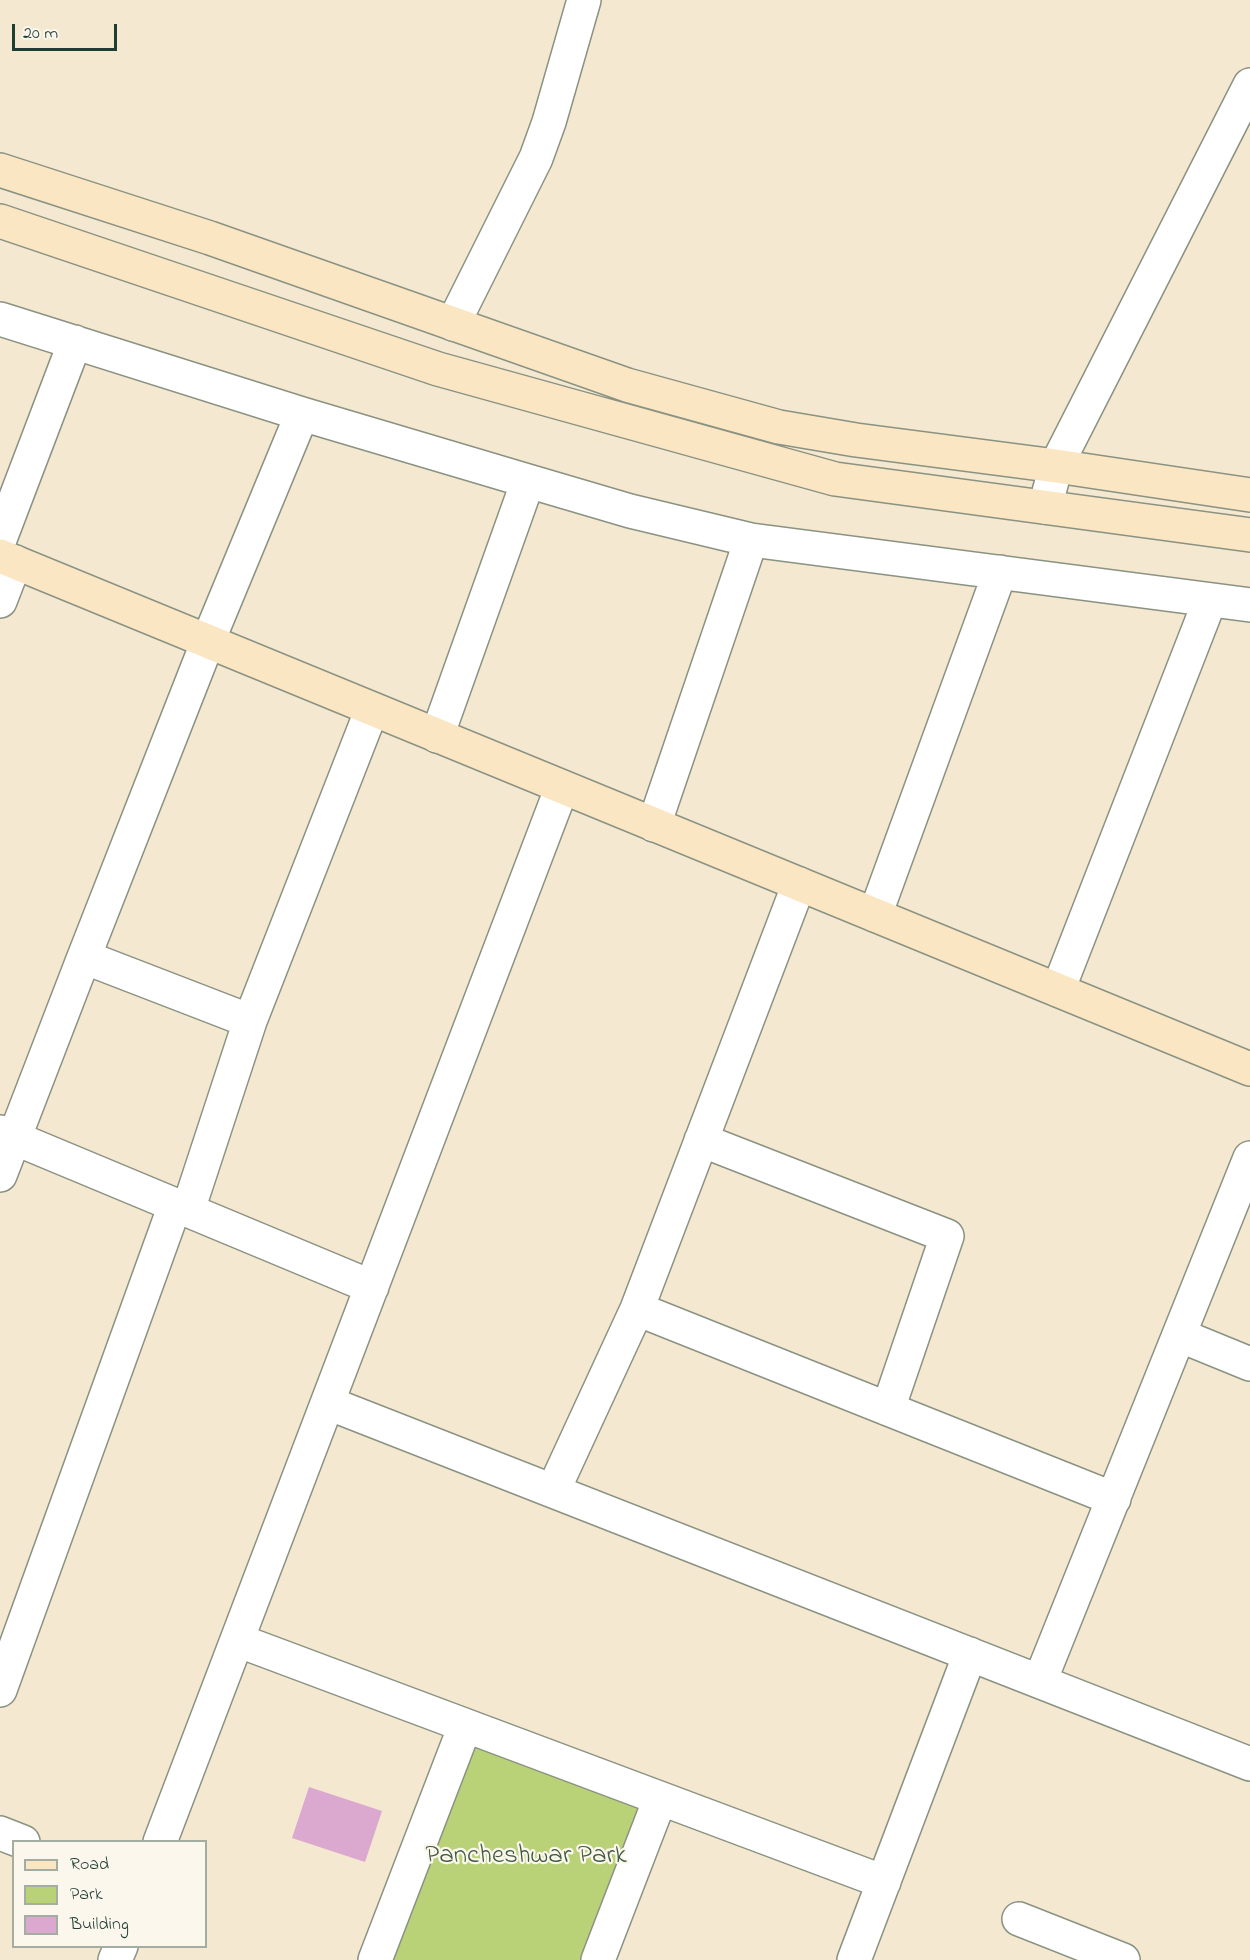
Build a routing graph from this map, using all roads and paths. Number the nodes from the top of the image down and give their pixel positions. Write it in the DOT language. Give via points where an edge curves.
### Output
graph roads {
  1 [pos="585,0"];
  2 [pos="1250,86"];
  3 [pos="0,170"];
  4 [pos="0,221"];
  5 [pos="0,318"];
  6 [pos="453,324"];
  7 [pos="75,342"];
  8 [pos="302,414"];
  9 [pos="1056,466"];
  10 [pos="528,481"];
  11 [pos="1250,495"];
  12 [pos="1045,507"];
  13 [pos="1250,535"];
  14 [pos="751,540"];
  15 [pos="5,552"];
  16 [pos="1000,572"];
  17 [pos="1209,600"];
  18 [pos="0,601"];
  19 [pos="1250,605"];
  20 [pos="208,641"];
  21 [pos="372,709"];
  22 [pos="437,736"];
  23 [pos="562,787"];
  24 [pos="654,825"];
  25 [pos="799,884"];
  26 [pos="875,915"];
  27 [pos="84,957"];
  28 [pos="1058,990"];
  29 [pos="250,1021"];
  30 [pos="1250,1069"];
  31 [pos="7,1135"];
  32 [pos="701,1140"];
  33 [pos="1250,1158"];
  34 [pos="0,1174"];
  35 [pos="182,1208"];
  36 [pos="372,1287"];
  37 [pos="637,1309"];
  38 [pos="1179,1335"];
  39 [pos="1250,1364"];
  40 [pos="328,1403"];
  41 [pos="888,1409"];
  42 [pos="554,1491"];
  43 [pos="1114,1499"];
  44 [pos="12,1621"];
  45 [pos="237,1640"];
  46 [pos="970,1654"];
  47 [pos="1040,1682"];
  48 [pos="0,1690"];
  49 [pos="465,1726"];
  50 [pos="1250,1764"];
  51 [pos="660,1799"];
  52 [pos="0,1833"];
  53 [pos="18,1840"];
  54 [pos="161,1840"];
  55 [pos="884,1882"];
  56 [pos="1019,1919"];
  57 [pos="1111,1958"];
  58 [pos="375,1960"];
  59 [pos="598,1960"];
  60 [pos="854,1960"];
  1 -- 6 [label="street" via="536,158"];
  2 -- 9 [label="street"];
  3 -- 6 [label="main road" via="210,238"];
  4 -- 12 [label="main road" via="438,369 835,479"];
  5 -- 7 [label="street"];
  6 -- 9 [label="main road" via="627,385 779,427"];
  7 -- 8 [label="street"];
  7 -- 15 [label="street"];
  8 -- 10 [label="street"];
  8 -- 20 [label="street"];
  9 -- 11 [label="main road"];
  9 -- 12 [label="street"];
  10 -- 14 [label="street"];
  10 -- 22 [label="street"];
  12 -- 13 [label="main road"];
  14 -- 16 [label="street"];
  14 -- 24 [label="street"];
  15 -- 18 [label="street"];
  15 -- 20 [label="main road"];
  16 -- 17 [label="street"];
  16 -- 26 [label="street"];
  17 -- 19 [label="street"];
  17 -- 28 [label="street"];
  20 -- 21 [label="main road"];
  20 -- 27 [label="street"];
  21 -- 22 [label="main road"];
  21 -- 29 [label="street"];
  22 -- 23 [label="main road"];
  23 -- 24 [label="main road"];
  23 -- 36 [label="street"];
  24 -- 25 [label="main road"];
  25 -- 26 [label="main road"];
  25 -- 32 [label="street"];
  26 -- 28 [label="main road"];
  27 -- 29 [label="street"];
  27 -- 31 [label="street"];
  28 -- 30 [label="main road"];
  29 -- 35 [label="street"];
  31 -- 34 [label="street"];
  31 -- 35 [label="street"];
  32 -- 37 [label="street"];
  32 -- 41 [label="street" via="947,1236"];
  33 -- 38 [label="street"];
  35 -- 36 [label="street"];
  35 -- 44 [label="street"];
  36 -- 40 [label="street"];
  37 -- 41 [label="street"];
  37 -- 42 [label="street"];
  38 -- 39 [label="street"];
  38 -- 43 [label="street"];
  40 -- 42 [label="street"];
  40 -- 45 [label="street"];
  41 -- 43 [label="street"];
  42 -- 46 [label="street"];
  43 -- 47 [label="street"];
  44 -- 48 [label="street"];
  45 -- 49 [label="street"];
  45 -- 54 [label="street"];
  46 -- 47 [label="street"];
  46 -- 55 [label="street"];
  47 -- 50 [label="street"];
  49 -- 51 [label="street"];
  49 -- 58 [label="street"];
  51 -- 55 [label="street"];
  51 -- 59 [label="street"];
  52 -- 53 [label="street"];
  55 -- 60 [label="street"];
  56 -- 57 [label="street"];
}
